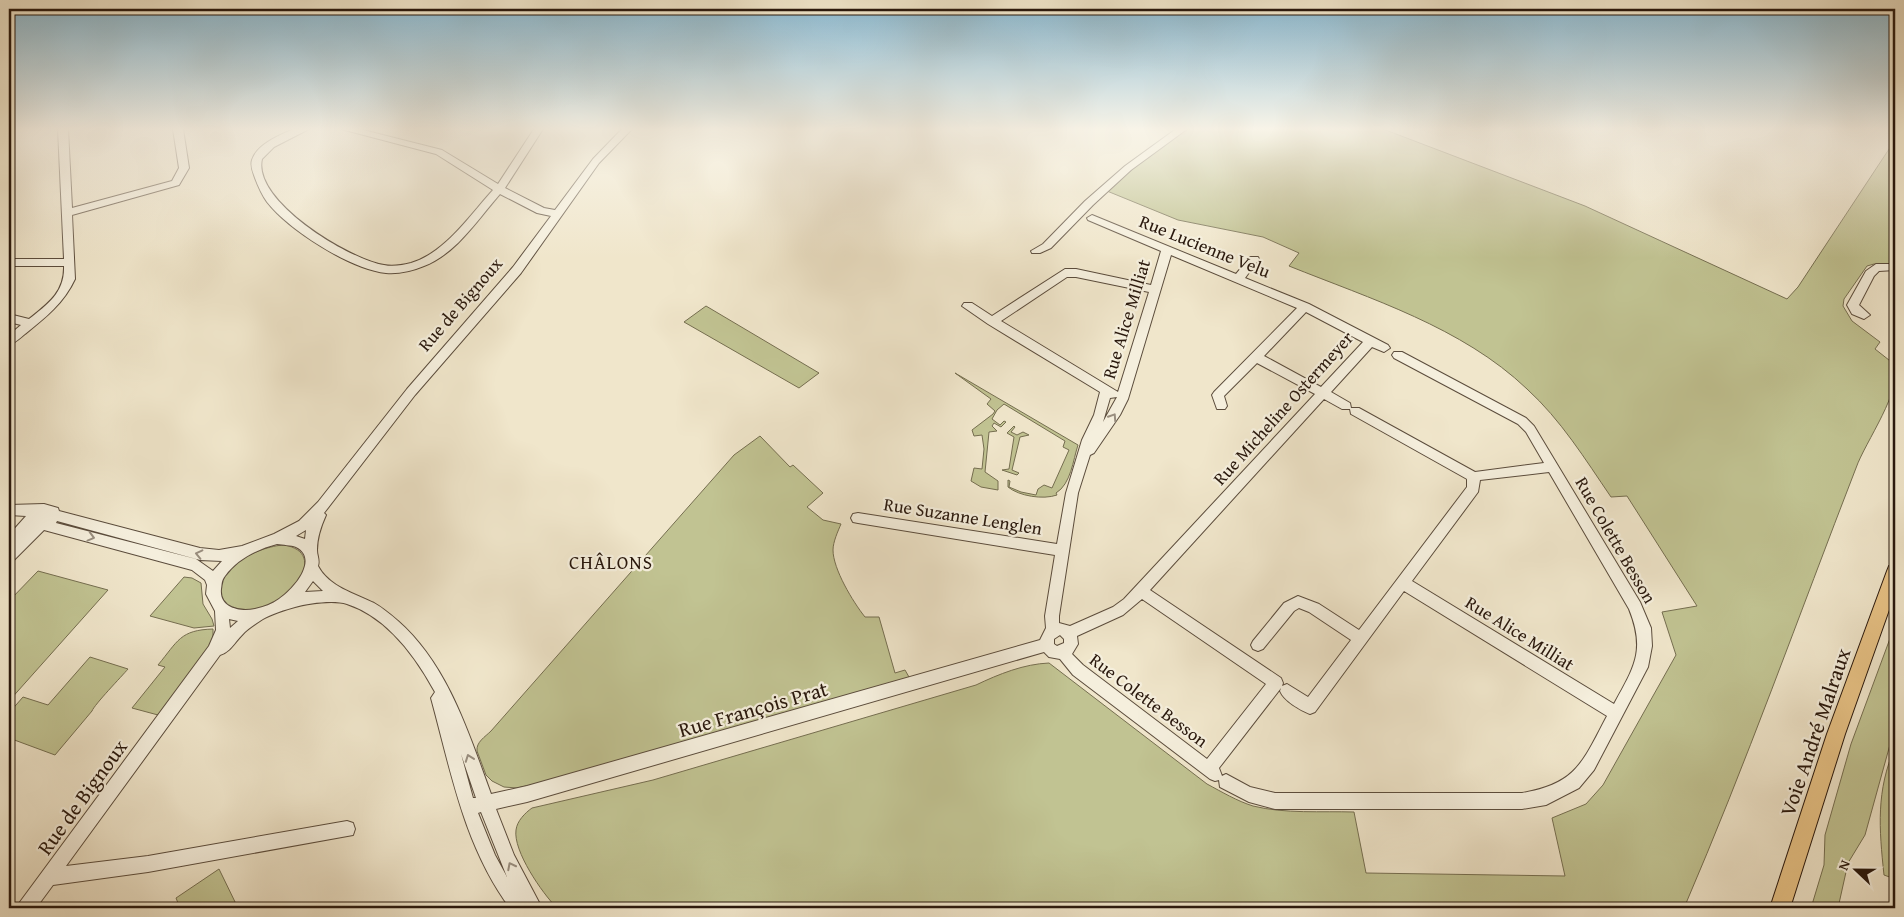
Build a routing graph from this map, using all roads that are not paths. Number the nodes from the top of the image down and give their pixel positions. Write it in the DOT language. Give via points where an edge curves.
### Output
graph roads {
  1 [pos="65,172"];
  2 [pos="182,172"];
  3 [pos="258,172"];
  4 [pos="471,172"];
  5 [pos="510,172"];
  6 [pos="588,172"];
  7 [pos="1124,172"];
  8 [pos="499,189"];
  9 [pos="67,214"];
  10 [pos="558,214"];
  11 [pos="1092,218"];
  12 [pos="1167,249"];
  13 [pos="1036,251"];
  14 [pos="1254,259"];
  15 [pos="70,262"];
  16 [pos="10,265"];
  17 [pos="1895,267"];
  18 [pos="1239,278"];
  19 [pos="1155,290"];
  20 [pos="968,306"];
  21 [pos="1305,307"];
  22 [pos="1864,315"];
  23 [pos="9,318"];
  24 [pos="992,321"];
  25 [pos="30,323"];
  26 [pos="9,341"];
  27 [pos="1370,341"];
  28 [pos="1384,348"];
  29 [pos="1398,355"];
  30 [pos="1256,356"];
  31 [pos="1106,390"];
  32 [pos="1323,393"];
  33 [pos="1122,399"];
  34 [pos="1221,406"];
  35 [pos="1081,461"];
  36 [pos="1552,467"];
  37 [pos="1474,477"];
  38 [pos="323,506"];
  39 [pos="11,511"];
  40 [pos="858,518"];
  41 [pos="39,520"];
  42 [pos="277,539"];
  43 [pos="9,543"];
  44 [pos="246,549"];
  45 [pos="1063,551"];
  46 [pos="9,556"];
  47 [pos="311,560"];
  48 [pos="1895,571"];
  49 [pos="1403,583"];
  50 [pos="215,588"];
  51 [pos="1141,591"];
  52 [pos="364,604"];
  53 [pos="282,605"];
  54 [pos="222,609"];
  55 [pos="264,613"];
  56 [pos="1068,634"];
  57 [pos="1050,637"];
  58 [pos="1361,639"];
  59 [pos="1064,652"];
  60 [pos="1252,653"];
  61 [pos="432,674"];
  62 [pos="1282,687"];
  63 [pos="172,710"];
  64 [pos="1617,714"];
  65 [pos="1217,775"];
  66 [pos="486,804"];
  67 [pos="469,808"];
  68 [pos="347,829"];
  69 [pos="49,877"];
  70 [pos="26,908"];
  71 [pos="520,908"];
  72 [pos="534,908"];
  73 [pos="1780,908"];
  1 -- 9 [label="street"];
  2 -- 9 [label="street" via="176,182"];
  3 -- 8 [label="street" via="267,194 284,214 305,230 376,266 400,269 426,261 450,242"];
  4 -- 8 [label="street"];
  5 -- 8 [label="street"];
  6 -- 10 [label="street, Rue de Bignoux"];
  7 -- 13 [label="street" via="1047,246"];
  8 -- 10 [label="street" via="541,211"];
  9 -- 15 [label="street"];
  10 -- 38 [label="street, Rue de Bignoux" via="516,270 411,392"];
  11 -- 12 [label="street, Rue Lucienne Velu"];
  12 -- 18 [label="street, Rue Lucienne Velu"];
  12 -- 19 [label="street, Rue Alice Milliat"];
  14 -- 18 [label="street"];
  15 -- 16 [label="street"];
  15 -- 25 [label="street" via="70,279 66,288"];
  17 -- 22 [label="street" via="1876,268 1870,274 1852,305"];
  18 -- 21 [label="street, Rue Lucienne Velu"];
  19 -- 24 [label="street" via="1071,272 1060,275"];
  19 -- 33 [label="street, Rue Alice Milliat"];
  20 -- 24 [label="street"];
  21 -- 27 [label="street, Rue Micheline Ostermeyer"];
  21 -- 30 [label="street"];
  23 -- 25 [label="street"];
  24 -- 31 [label="street"];
  25 -- 26 [label="street"];
  27 -- 28 [label="street"];
  27 -- 32 [label="street, Rue Micheline Ostermeyer"];
  29 -- 36 [label="street, Rue Colette Besson" via="1522,421"];
  30 -- 32 [label="street"];
  30 -- 34 [label="street" via="1218,396"];
  31 -- 33 [label="street"];
  31 -- 35 [label="street" via="1100,415"];
  32 -- 37 [label="street"];
  32 -- 51 [label="street, Rue Micheline Ostermeyer"];
  35 -- 33 [label="street, one-way"];
  35 -- 45 [label="street" via="1072,493"];
  36 -- 37 [label="street"];
  36 -- 64 [label="street, Rue Colette Besson" via="1635,606 1644,628 1642,666"];
  37 -- 49 [label="street" via="1473,488"];
  38 -- 42 [label="street, Rue de Bignoux" via="304,525"];
  38 -- 47 [label="street, Rue de Bignoux" via="313,529"];
  39 -- 41 [label="street"];
  40 -- 45 [label="street, Rue Suzanne Lenglen"];
  41 -- 43 [label="street"];
  44 -- 41 [label="street, one-way" via="226,555 206,555"];
  41 -- 46 [label="street"];
  41 -- 50 [label="street, one-way" via="196,565 210,576"];
  42 -- 44 [label="street"];
  42 -- 47 [label="street" via="303,545"];
  44 -- 50 [label="street" via="226,566"];
  45 -- 57 [label="street"];
  47 -- 52 [label="street" via="316,578"];
  47 -- 53 [label="street" via="304,586"];
  48 -- 73 [label="main road, Voie André Malraux" via="1836,734"];
  49 -- 58 [label="street"];
  49 -- 64 [label="street, Rue Alice Milliat"];
  50 -- 54 [label="street" via="216,600"];
  51 -- 56 [label="street, Rue Micheline Ostermeyer" via="1124,607"];
  51 -- 60 [label="street"];
  52 -- 53 [label="street" via="334,596 320,596"];
  52 -- 61 [label="street" via="404,634"];
  53 -- 55 [label="street"];
  54 -- 55 [label="street" via="238,616"];
  54 -- 63 [label="street, Rue de Bignoux" via="223,630 217,646"];
  55 -- 63 [label="street, Rue de Bignoux" via="232,635"];
  56 -- 57 [label="street" via="1061,630"];
  56 -- 59 [label="street" via="1071,644"];
  57 -- 59 [label="street" via="1052,650"];
  57 -- 66 [label="street, Rue François Prat" via="1025,652"];
  58 -- 60 [label="street" via="1314,608 1298,602 1289,607"];
  58 -- 62 [label="street" via="1310,707"];
  59 -- 65 [label="street, Rue Colette Besson" via="1078,670"];
  60 -- 62 [label="street"];
  66 -- 61 [label="street, one-way" via="442,689"];
  61 -- 67 [label="street"];
  62 -- 65 [label="street"];
  63 -- 69 [label="street, Rue de Bignoux"];
  64 -- 65 [label="street, Rue Colette Besson" via="1589,765 1574,783 1546,797 1522,801 1275,801 1238,790"];
  66 -- 67 [label="street, Rue François Prat"];
  72 -- 66 [label="street, one-way" via="504,853"];
  67 -- 71 [label="street" via="492,868"];
  68 -- 69 [label="street" via="148,864"];
  69 -- 70 [label="street, Rue de Bignoux"];
}
